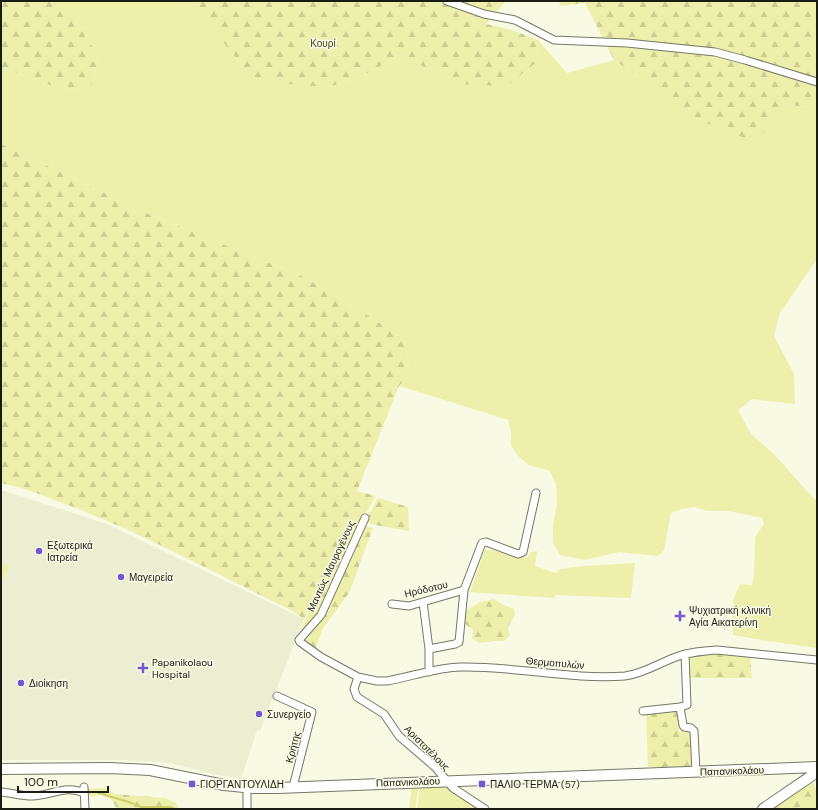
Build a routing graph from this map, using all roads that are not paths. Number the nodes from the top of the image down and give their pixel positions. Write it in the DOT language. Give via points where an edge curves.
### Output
graph roads {
  1 [pos="447,1"];
  2 [pos="817,82"];
  3 [pos="536,493"];
  4 [pos="365,518"];
  5 [pos="464,590"];
  6 [pos="423,602"];
  7 [pos="392,604"];
  8 [pos="299,640"];
  9 [pos="429,649"];
  10 [pos="685,654"];
  11 [pos="817,660"];
  12 [pos="429,672"];
  13 [pos="358,677"];
  14 [pos="277,696"];
  15 [pos="683,706"];
  16 [pos="643,711"];
  17 [pos="817,767"];
  18 [pos="1,769"];
  19 [pos="696,772"];
  20 [pos="817,772"];
  21 [pos="446,781"];
  22 [pos="248,787"];
  23 [pos="293,787"];
  24 [pos="1,792"];
  25 [pos="85,809"];
  26 [pos="247,809"];
  27 [pos="485,809"];
  28 [pos="763,809"];
  1 -- 2 [label="street" via="484,14 515,20 554,40 627,43 715,52"];
  3 -- 5 [label="street" via="524,550 518,554 483,542"];
  4 -- 8 [label="street, Μαντώς Μαυρογένους" via="321,615"];
  5 -- 6 [label="street, Ηρόδοτου"];
  5 -- 9 [label="street" via="459,642"];
  6 -- 7 [label="street, Ηρόδοτου" via="409,606"];
  6 -- 9 [label="street"];
  8 -- 13 [label="street, Θερμοπυλών" via="321,657"];
  9 -- 12 [label="street"];
  10 -- 11 [label="street, Θερμοπυλών" via="717,650"];
  10 -- 12 [label="street, Θερμοπυλών" via="641,672 624,676 579,676 501,667 459,666"];
  10 -- 15 [label="street"];
  12 -- 13 [label="street, Θερμοπυλών" via="387,681"];
  13 -- 21 [label="street, Αριστοτέλους" via="354,689 357,697 384,714 399,736 435,767"];
  14 -- 23 [label="street, Κρήτης" via="312,712"];
  15 -- 16 [label="street"];
  15 -- 19 [label="street" via="683,725 694,731"];
  17 -- 19 [label="main road, Παπανικολάου"];
  18 -- 22 [label="main road, Παπανικολάου" via="150,770 207,782"];
  19 -- 21 [label="main road, Παπανικολάου"];
  20 -- 28 [label="main road"];
  21 -- 23 [label="main road, Παπανικολάου"];
  21 -- 27 [label="street, Αριστοτέλους"];
  22 -- 23 [label="main road, Παπανικολάου"];
  22 -- 26 [label="street"];
  24 -- 25 [label="street" via="32,796 47,795 59,790 84,790"];
}
